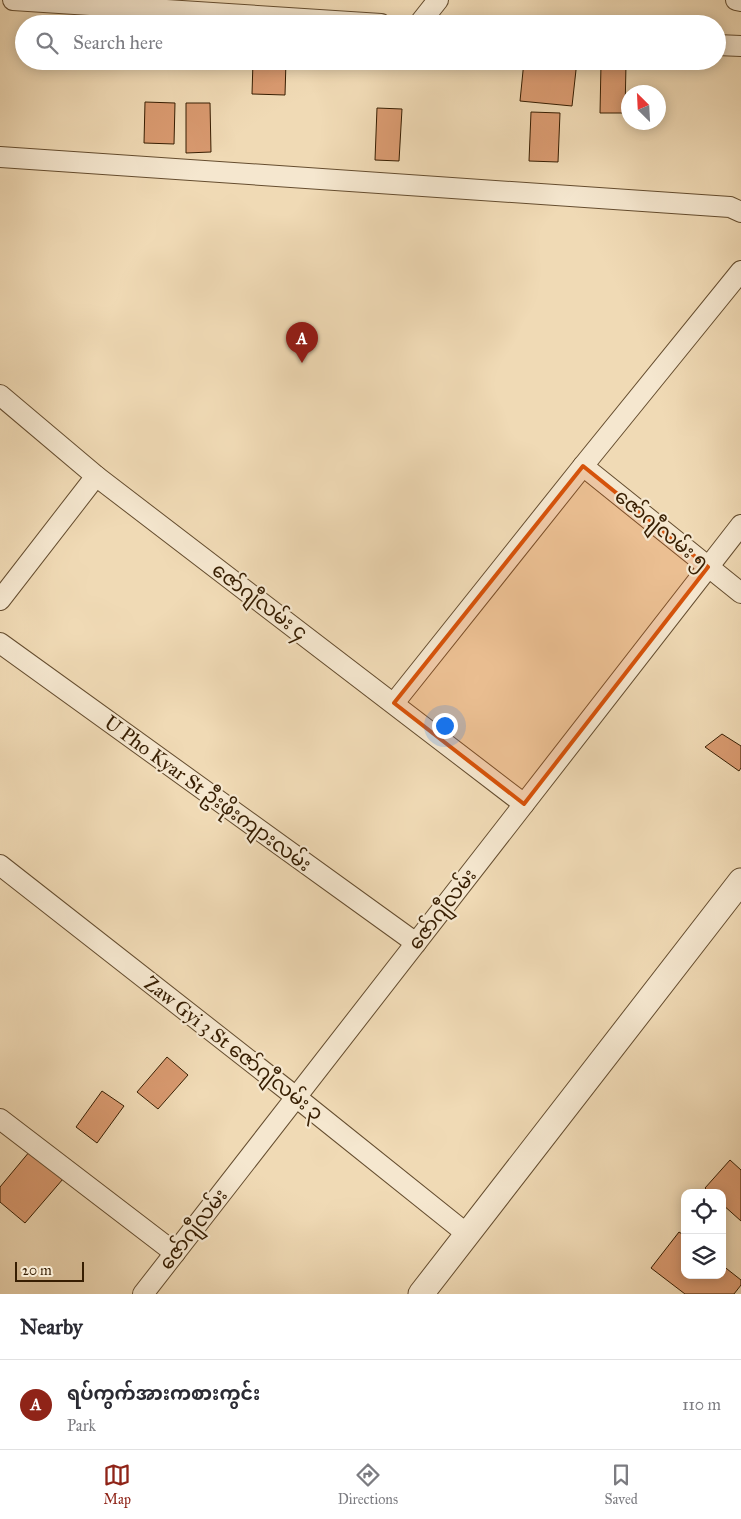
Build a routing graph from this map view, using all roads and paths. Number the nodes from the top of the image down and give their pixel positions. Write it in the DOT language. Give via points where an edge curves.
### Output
graph roads {
  1 [pos="13,0"];
  2 [pos="438,0"];
  3 [pos="736,0"];
  4 [pos="741,1"];
  5 [pos="243,15"];
  6 [pos="427,15"];
  7 [pos="726,45"];
  8 [pos="741,46"];
  9 [pos="0,157"];
  10 [pos="741,212"];
  11 [pos="741,271"];
  12 [pos="0,395"];
  13 [pos="583,466"];
  14 [pos="96,476"];
  15 [pos="741,525"];
  16 [pos="708,567"];
  17 [pos="741,593"];
  18 [pos="0,600"];
  19 [pos="0,643"];
  20 [pos="394,703"];
  21 [pos="524,804"];
  22 [pos="0,865"];
  23 [pos="741,881"];
  24 [pos="416,943"];
  25 [pos="296,1097"];
  26 [pos="0,1119"];
  27 [pos="467,1234"];
  28 [pos="175,1253"];
  29 [pos="143,1294"];
  30 [pos="421,1294"];
  1 -- 5 [label="street"];
  2 -- 6 [label="street"];
  3 -- 4 [label="street"];
  7 -- 8 [label="street"];
  9 -- 10 [label="street" via="730,207"];
  11 -- 13 [label="street"];
  12 -- 14 [label="street, ဇော်ဂျီလမ်း ၄"];
  13 -- 16 [label="street, ဇော်ဂျီလမ်း ၅"];
  13 -- 20 [label="street"];
  14 -- 18 [label="street"];
  14 -- 20 [label="street, ဇော်ဂျီလမ်း ၄"];
  15 -- 16 [label="street, ဇော်ဂျီလမ်း"];
  16 -- 17 [label="street, ဇော်ဂျီလမ်း ၅"];
  16 -- 21 [label="street, ဇော်ဂျီလမ်း"];
  19 -- 24 [label="street, U Pho Kyar St ဦးဖိုးကျားလမ်း"];
  20 -- 21 [label="street, ဇော်ဂျီလမ်း ၄"];
  21 -- 24 [label="street, ဇော်ဂျီလမ်း"];
  22 -- 25 [label="street, Zaw Gyi 3 St ဇော်ဂျီလမ်း ၃"];
  23 -- 27 [label="street"];
  24 -- 25 [label="street, ဇော်ဂျီလမ်း"];
  25 -- 27 [label="street, Zaw Gyi 3 St ဇော်ဂျီလမ်း ၃"];
  25 -- 28 [label="street, ဇော်ဂျီလမ်း"];
  26 -- 28 [label="street"];
  27 -- 30 [label="street"];
  28 -- 29 [label="street, ဇော်ဂျီလမ်း"];
}
